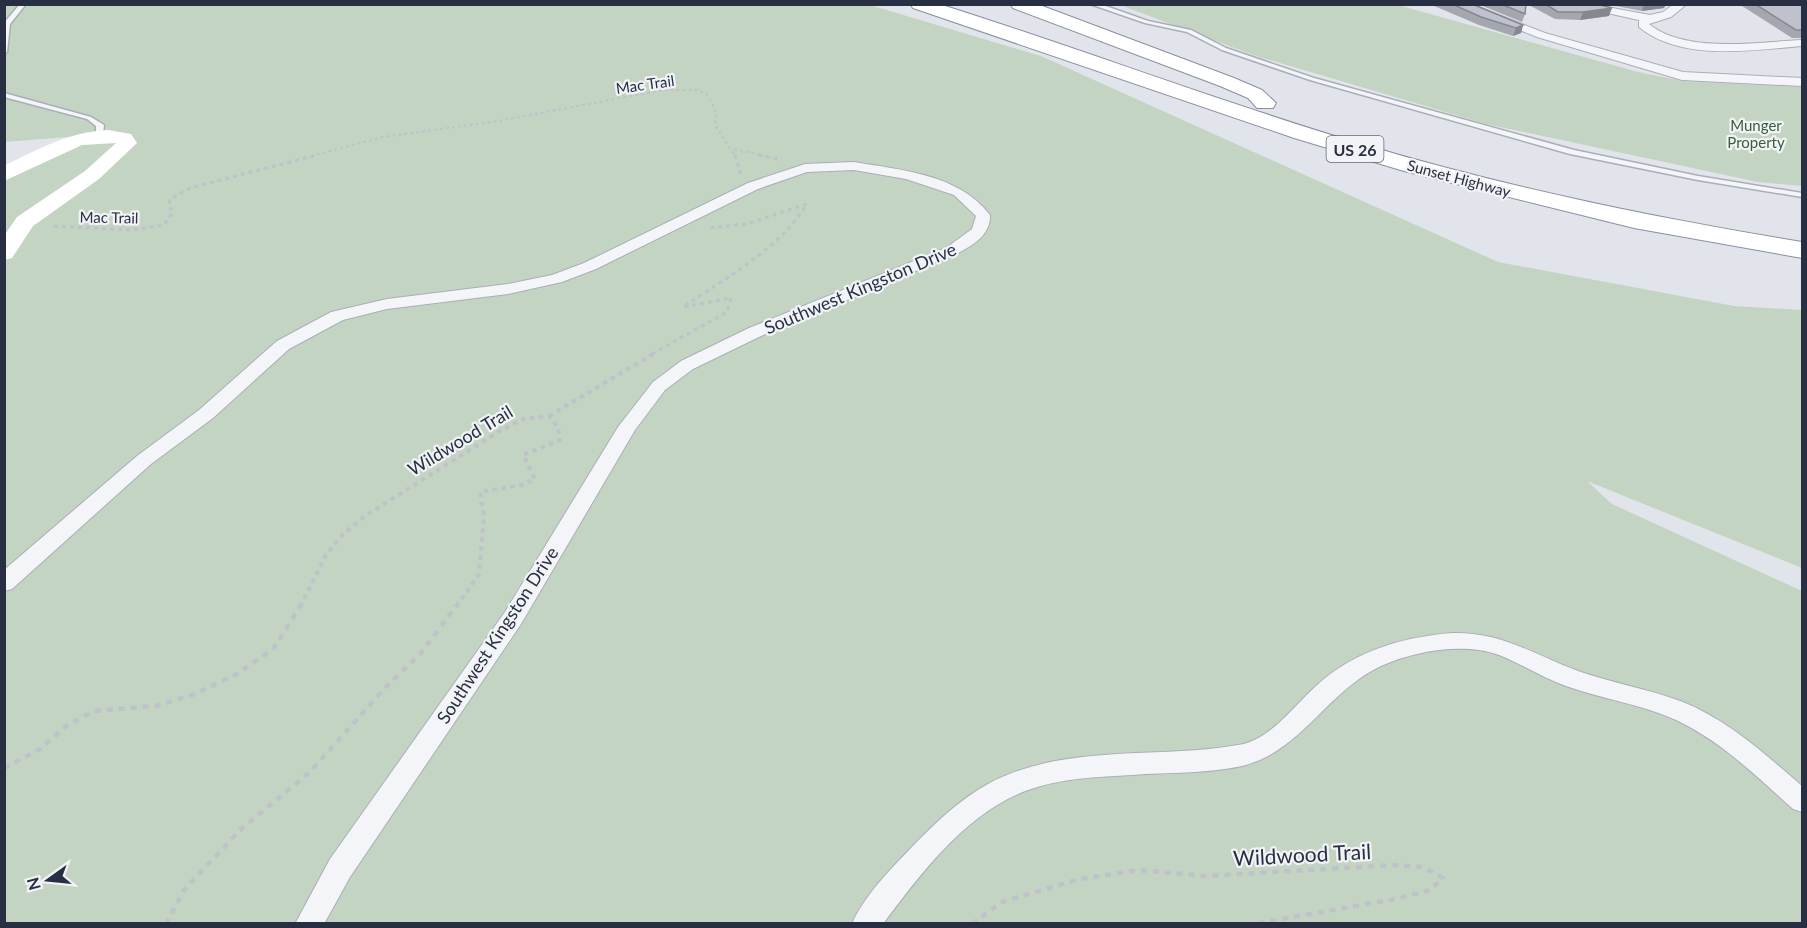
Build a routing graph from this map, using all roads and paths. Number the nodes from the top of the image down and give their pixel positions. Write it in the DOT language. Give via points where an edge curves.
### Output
graph roads {
  1 [pos="23,4"];
  2 [pos="919,4"];
  3 [pos="961,4"];
  4 [pos="1019,4"];
  5 [pos="1093,4"];
  6 [pos="1460,4"];
  7 [pos="1571,4"];
  8 [pos="1682,4"];
  9 [pos="1647,18"];
  10 [pos="1803,43"];
  11 [pos="4,52"];
  12 [pos="1803,82"];
  13 [pos="4,95"];
  14 [pos="1265,104"];
  15 [pos="99,135"];
  16 [pos="733,149"];
  17 [pos="805,168"];
  18 [pos="4,175"];
  19 [pos="739,179"];
  20 [pos="1803,195"];
  21 [pos="707,209"];
  22 [pos="49,226"];
  23 [pos="1803,232"];
  24 [pos="1803,250"];
  25 [pos="4,253"];
  26 [pos="549,416"];
  27 [pos="4,583"];
  28 [pos="4,768"];
  29 [pos="1803,801"];
  30 [pos="166,924"];
  31 [pos="309,924"];
  32 [pos="866,924"];
  33 [pos="972,924"];
  34 [pos="1254,924"];
  1 -- 11 [label="lane" via="7,24"];
  2 -- 24 [label="highway, Sunset Highway / US 26" via="1442,175 1618,217"];
  3 -- 14 [label="highway, Sunset Highway / US 26"];
  4 -- 14 [label="highway" via="1227,82 1255,94"];
  5 -- 20 [label="lane" via="1189,31 1224,49 1312,79 1572,152"];
  6 -- 12 [label="street" via="1541,35 1682,76"];
  7 -- 9 [label="street"];
  8 -- 9 [label="street" via="1667,15"];
  9 -- 10 [label="street" via="1643,25 1649,32 1689,44"];
  13 -- 15 [label="lane" via="89,118 100,125"];
  14 -- 23 [label="highway, Sunset Highway / US 26" via="1426,154 1522,178 1662,209"];
  15 -- 18 [label="street" via="64,143"];
  15 -- 25 [label="street" via="124,138 128,143 92,175 25,222"];
  16 -- 17 [label="path"];
  16 -- 19 [label="path, Mac Trail" via="742,174"];
  16 -- 22 [label="path, Mac Trail" via="715,125 716,112 708,95 697,90 663,90 498,121 382,137 190,188 170,199 173,212 164,225 131,230"];
  17 -- 21 [label="street, Southwest Kingston Drive" via="768,180"];
  17 -- 31 [label="street, Southwest Kingston Drive" via="854,166 909,175 959,192 976,206 984,220 975,235 951,251 745,337 687,365 659,387 627,427 513,618 340,868"];
  21 -- 26 [label="path" via="710,228 727,230 781,209 807,204 800,218 780,236 683,307 731,298 727,312"];
  21 -- 27 [label="street, Southwest Kingston Drive" via="556,279 508,290 387,304 322,322 284,345 206,414 144,460"];
  26 -- 28 [label="path, Wildwood Trail" via="523,419 503,429 350,528 326,555 296,615 274,648 237,674 156,706 94,711 66,726 40,749"];
  26 -- 30 [label="path" via="558,427 560,440 523,455 535,479 513,489 488,488 480,492 484,516 479,574 447,620 309,773 216,855 184,890"];
  29 -- 32 [label="street" via="1742,750 1689,715 1583,682 1499,646 1478,641 1437,643 1393,652 1349,673 1277,741 1254,752 1231,758 1092,767 1017,783 993,795 956,823 893,887"];
  33 -- 34 [label="path, Wildwood Trail" via="1002,902 1080,879 1139,870 1206,876 1395,865 1423,867 1443,878 1430,890 1404,897"];
}
